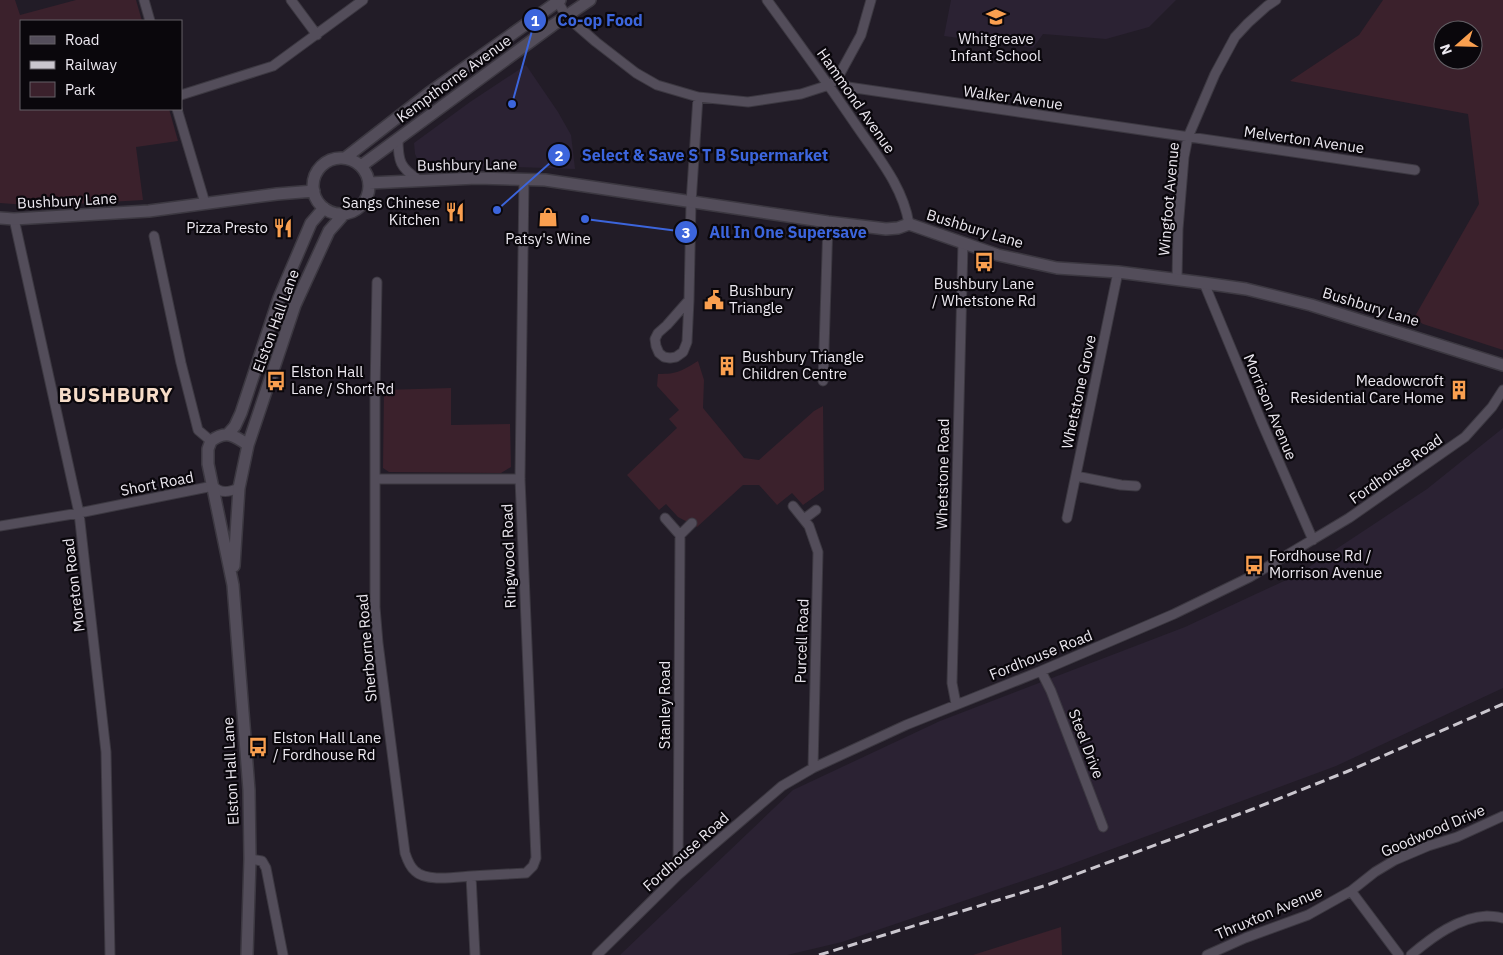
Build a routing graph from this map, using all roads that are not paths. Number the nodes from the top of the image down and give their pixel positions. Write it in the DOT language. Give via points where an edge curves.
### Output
graph roads {
  1 [pos="144,0"];
  2 [pos="290,0"];
  3 [pos="363,0"];
  4 [pos="558,0"];
  5 [pos="590,0"];
  6 [pos="767,0"];
  7 [pos="871,0"];
  8 [pos="1276,0"];
  9 [pos="566,16"];
  10 [pos="150,20"];
  11 [pos="317,35"];
  12 [pos="833,82"];
  13 [pos="182,95"];
  14 [pos="698,97"];
  15 [pos="177,110"];
  16 [pos="1188,138"];
  17 [pos="398,139"];
  18 [pos="345,158"];
  19 [pos="361,166"];
  20 [pos="1415,170"];
  21 [pos="524,179"];
  22 [pos="419,180"];
  23 [pos="369,184"];
  24 [pos="314,191"];
  25 [pos="691,202"];
  26 [pos="205,203"];
  27 [pos="324,208"];
  28 [pos="344,214"];
  29 [pos="0,218"];
  30 [pos="14,219"];
  31 [pos="828,222"];
  32 [pos="909,224"];
  33 [pos="154,236"];
  34 [pos="963,243"];
  35 [pos="1118,272"];
  36 [pos="1177,279"];
  37 [pos="377,282"];
  38 [pos="1204,283"];
  39 [pos="690,300"];
  40 [pos="1503,365"];
  41 [pos="823,381"];
  42 [pos="1503,390"];
  43 [pos="228,434"];
  44 [pos="211,441"];
  45 [pos="248,445"];
  46 [pos="1076,476"];
  47 [pos="520,478"];
  48 [pos="375,479"];
  49 [pos="213,486"];
  50 [pos="1136,486"];
  51 [pos="239,488"];
  52 [pos="793,506"];
  53 [pos="816,510"];
  54 [pos="79,513"];
  55 [pos="665,518"];
  56 [pos="1067,518"];
  57 [pos="804,519"];
  58 [pos="692,523"];
  59 [pos="0,526"];
  60 [pos="680,535"];
  61 [pos="1313,540"];
  62 [pos="233,585"];
  63 [pos="1041,671"];
  64 [pos="956,704"];
  65 [pos="813,768"];
  66 [pos="1503,816"];
  67 [pos="1103,827"];
  68 [pos="250,860"];
  69 [pos="471,876"];
  70 [pos="678,876"];
  71 [pos="1351,891"];
  72 [pos="1503,918"];
  73 [pos="110,955"];
  74 [pos="247,955"];
  75 [pos="284,955"];
  76 [pos="475,955"];
  77 [pos="597,955"];
  78 [pos="1207,955"];
  79 [pos="1399,955"];
  80 [pos="1411,955"];
  1 -- 10 [label="street"];
  2 -- 11 [label="street"];
  3 -- 11 [label="street"];
  4 -- 9 [label="street"];
  4 -- 18 [label="street, Kempthorne Avenue"];
  5 -- 9 [label="street, Kempthorne Avenue"];
  6 -- 12 [label="street, Hammond Avenue"];
  7 -- 12 [label="street" via="861,35"];
  8 -- 16 [label="street, Wingfoot Avenue" via="1235,37 1214,74"];
  9 -- 14 [label="street" via="636,73 657,85"];
  9 -- 17 [label="street, Kempthorne Avenue"];
  11 -- 13 [label="street" via="273,66"];
  12 -- 14 [label="street" via="802,94 748,102"];
  12 -- 16 [label="street, Walker Avenue" via="848,87"];
  12 -- 32 [label="street, Hammond Avenue" via="901,194"];
  14 -- 25 [label="street"];
  15 -- 26 [label="street"];
  16 -- 20 [label="street, Melverton Avenue"];
  16 -- 36 [label="street, Wingfoot Avenue" via="1178,229"];
  17 -- 19 [label="street, Kempthorne Avenue"];
  17 -- 22 [label="street" via="402,166"];
  18 -- 19 [label="street"];
  18 -- 24 [label="street" via="329,161 321,167 314,178"];
  19 -- 23 [label="street"];
  21 -- 22 [label="street, Bushbury Lane"];
  21 -- 25 [label="street, Bushbury Lane"];
  21 -- 47 [label="street, Ringwood Road"];
  22 -- 23 [label="street, Bushbury Lane"];
  23 -- 28 [label="street" via="361,205"];
  24 -- 26 [label="street, Bushbury Lane"];
  24 -- 27 [label="street"];
  25 -- 31 [label="street, Bushbury Lane"];
  25 -- 39 [label="street"];
  26 -- 30 [label="street, Bushbury Lane" via="149,211"];
  27 -- 28 [label="street"];
  27 -- 43 [label="street, Elston Hall Lane" via="311,223 279,298 241,413"];
  28 -- 45 [label="street, Elston Hall Lane" via="329,230 295,305"];
  29 -- 30 [label="street, Bushbury Lane"];
  30 -- 54 [label="street, Moreton Road"];
  31 -- 32 [label="street, Bushbury Lane" via="886,229"];
  31 -- 41 [label="street"];
  32 -- 34 [label="street, Bushbury Lane"];
  33 -- 44 [label="street" via="198,430"];
  34 -- 35 [label="street, Bushbury Lane" via="998,255 1057,268"];
  34 -- 64 [label="street, Whetstone Road" via="952,683"];
  35 -- 36 [label="street, Bushbury Lane"];
  35 -- 46 [label="street, Whetstone Grove"];
  36 -- 38 [label="street, Bushbury Lane"];
  37 -- 48 [label="street, Sherborne Road"];
  38 -- 40 [label="street, Bushbury Lane" via="1311,304"];
  38 -- 61 [label="street, Morrison Avenue"];
  39 -- 39 [label="street" via="687,342 683,352 676,357 664,357 659,353 655,339"];
  42 -- 61 [label="street, Fordhouse Road" via="1465,437"];
  43 -- 44 [label="street"];
  43 -- 45 [label="street"];
  44 -- 49 [label="street, Elston Hall Lane" via="208,456"];
  45 -- 51 [label="street, Elston Hall Lane"];
  46 -- 50 [label="street"];
  46 -- 56 [label="street, Whetstone Grove"];
  47 -- 48 [label="street"];
  47 -- 69 [label="street, Ringwood Road" via="536,858 526,874"];
  48 -- 69 [label="street, Sherborne Road" via="376,625 405,853 420,876"];
  49 -- 51 [label="street, Short Road" via="224,492"];
  49 -- 54 [label="street, Short Road"];
  49 -- 62 [label="street, Elston Hall Lane"];
  51 -- 62 [label="street, Elston Hall Lane"];
  52 -- 57 [label="street, Purcell Road"];
  53 -- 57 [label="street"];
  54 -- 59 [label="street, Short Road"];
  54 -- 73 [label="street, Moreton Road" via="106,752"];
  55 -- 60 [label="street"];
  57 -- 65 [label="street, Purcell Road" via="810,526 818,552"];
  58 -- 60 [label="street"];
  60 -- 70 [label="street, Stanley Road"];
  61 -- 63 [label="street, Fordhouse Road" via="1242,582"];
  62 -- 68 [label="street, Elston Hall Lane" via="249,790"];
  63 -- 64 [label="street, Fordhouse Road"];
  63 -- 67 [label="street, Steel Drive"];
  64 -- 65 [label="street, Fordhouse Road"];
  65 -- 70 [label="street, Fordhouse Road" via="782,786"];
  66 -- 71 [label="street, Goodwood Drive" via="1395,860"];
  68 -- 74 [label="street, Elston Hall Lane"];
  68 -- 75 [label="street" via="262,861 266,868"];
  69 -- 76 [label="street"];
  70 -- 77 [label="street, Fordhouse Road"];
  71 -- 78 [label="street, Thruxton Avenue" via="1308,914"];
  71 -- 79 [label="street"];
  72 -- 80 [label="street" via="1487,916 1451,926"];
}
